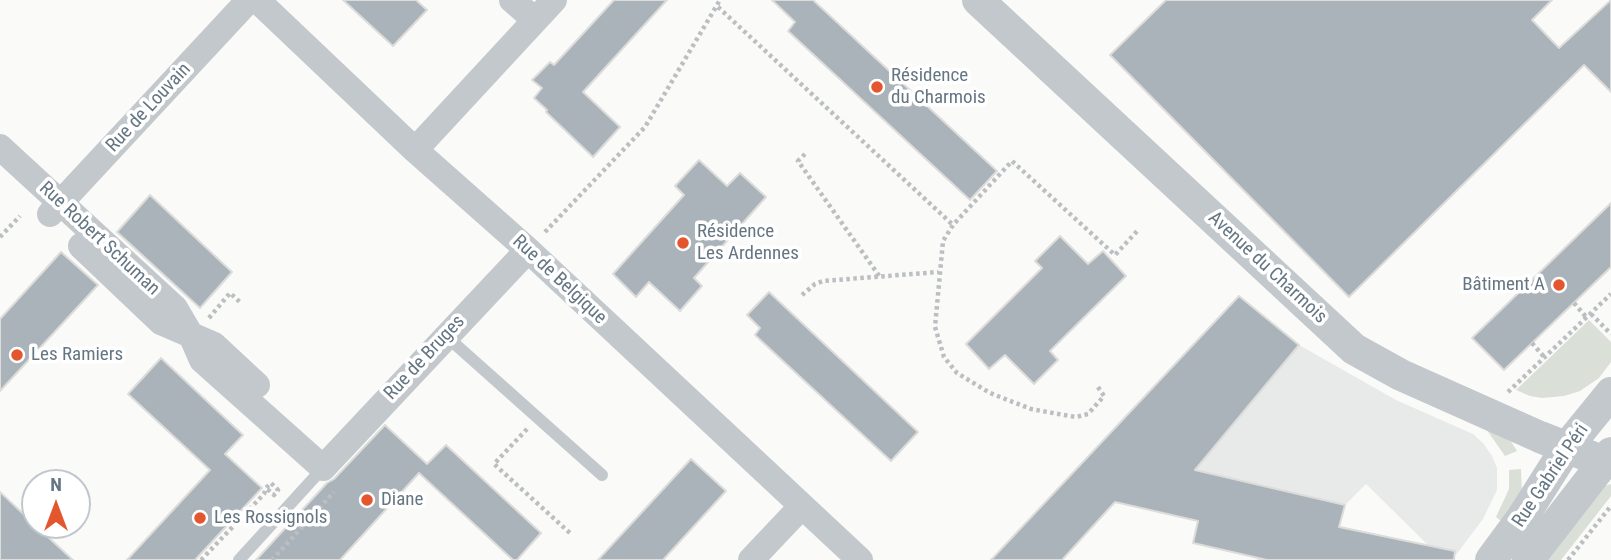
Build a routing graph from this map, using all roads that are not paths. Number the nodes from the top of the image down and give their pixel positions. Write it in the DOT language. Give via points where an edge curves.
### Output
graph roads {
  1 [pos="249,0"];
  2 [pos="257,0"];
  3 [pos="512,0"];
  4 [pos="554,0"];
  5 [pos="978,0"];
  6 [pos="535,20"];
  7 [pos="0,147"];
  8 [pos="415,150"];
  9 [pos="0,171"];
  10 [pos="54,209"];
  11 [pos="533,245"];
  12 [pos="446,336"];
  13 [pos="1611,393"];
  14 [pos="1567,447"];
  15 [pos="1609,460"];
  16 [pos="331,471"];
  17 [pos="602,475"];
  18 [pos="802,506"];
  19 [pos="239,560"];
  20 [pos="751,560"];
  21 [pos="860,560"];
  22 [pos="1491,560"];
  23 [pos="1528,560"];
  1 -- 10 [label="street, Rue de Louvain"];
  2 -- 8 [label="street, Rue de Belgique"];
  3 -- 6 [label="street"];
  4 -- 6 [label="street"];
  5 -- 14 [label="street, Avenue du Charmois" via="1354,349 1401,375"];
  6 -- 8 [label="street"];
  7 -- 10 [label="street, Rue Robert Schuman"];
  8 -- 11 [label="street, Rue de Belgique"];
  9 -- 10 [label="street, Rue Robert Schuman"];
  10 -- 16 [label="street, Rue Robert Schuman" via="161,322 214,345"];
  11 -- 12 [label="street, Rue de Bruges"];
  11 -- 18 [label="street, Rue de Belgique"];
  12 -- 16 [label="street, Rue de Bruges"];
  12 -- 17 [label="lane"];
  13 -- 14 [label="street, Rue Gabriel Péri"];
  14 -- 15 [label="street, Avenue du Charmois"];
  14 -- 22 [label="street, Rue Gabriel Péri"];
  15 -- 23 [label="street, Rue Gabriel Péri"];
  16 -- 19 [label="lane"];
  18 -- 20 [label="street"];
  18 -- 21 [label="street, Rue de Belgique"];
}
